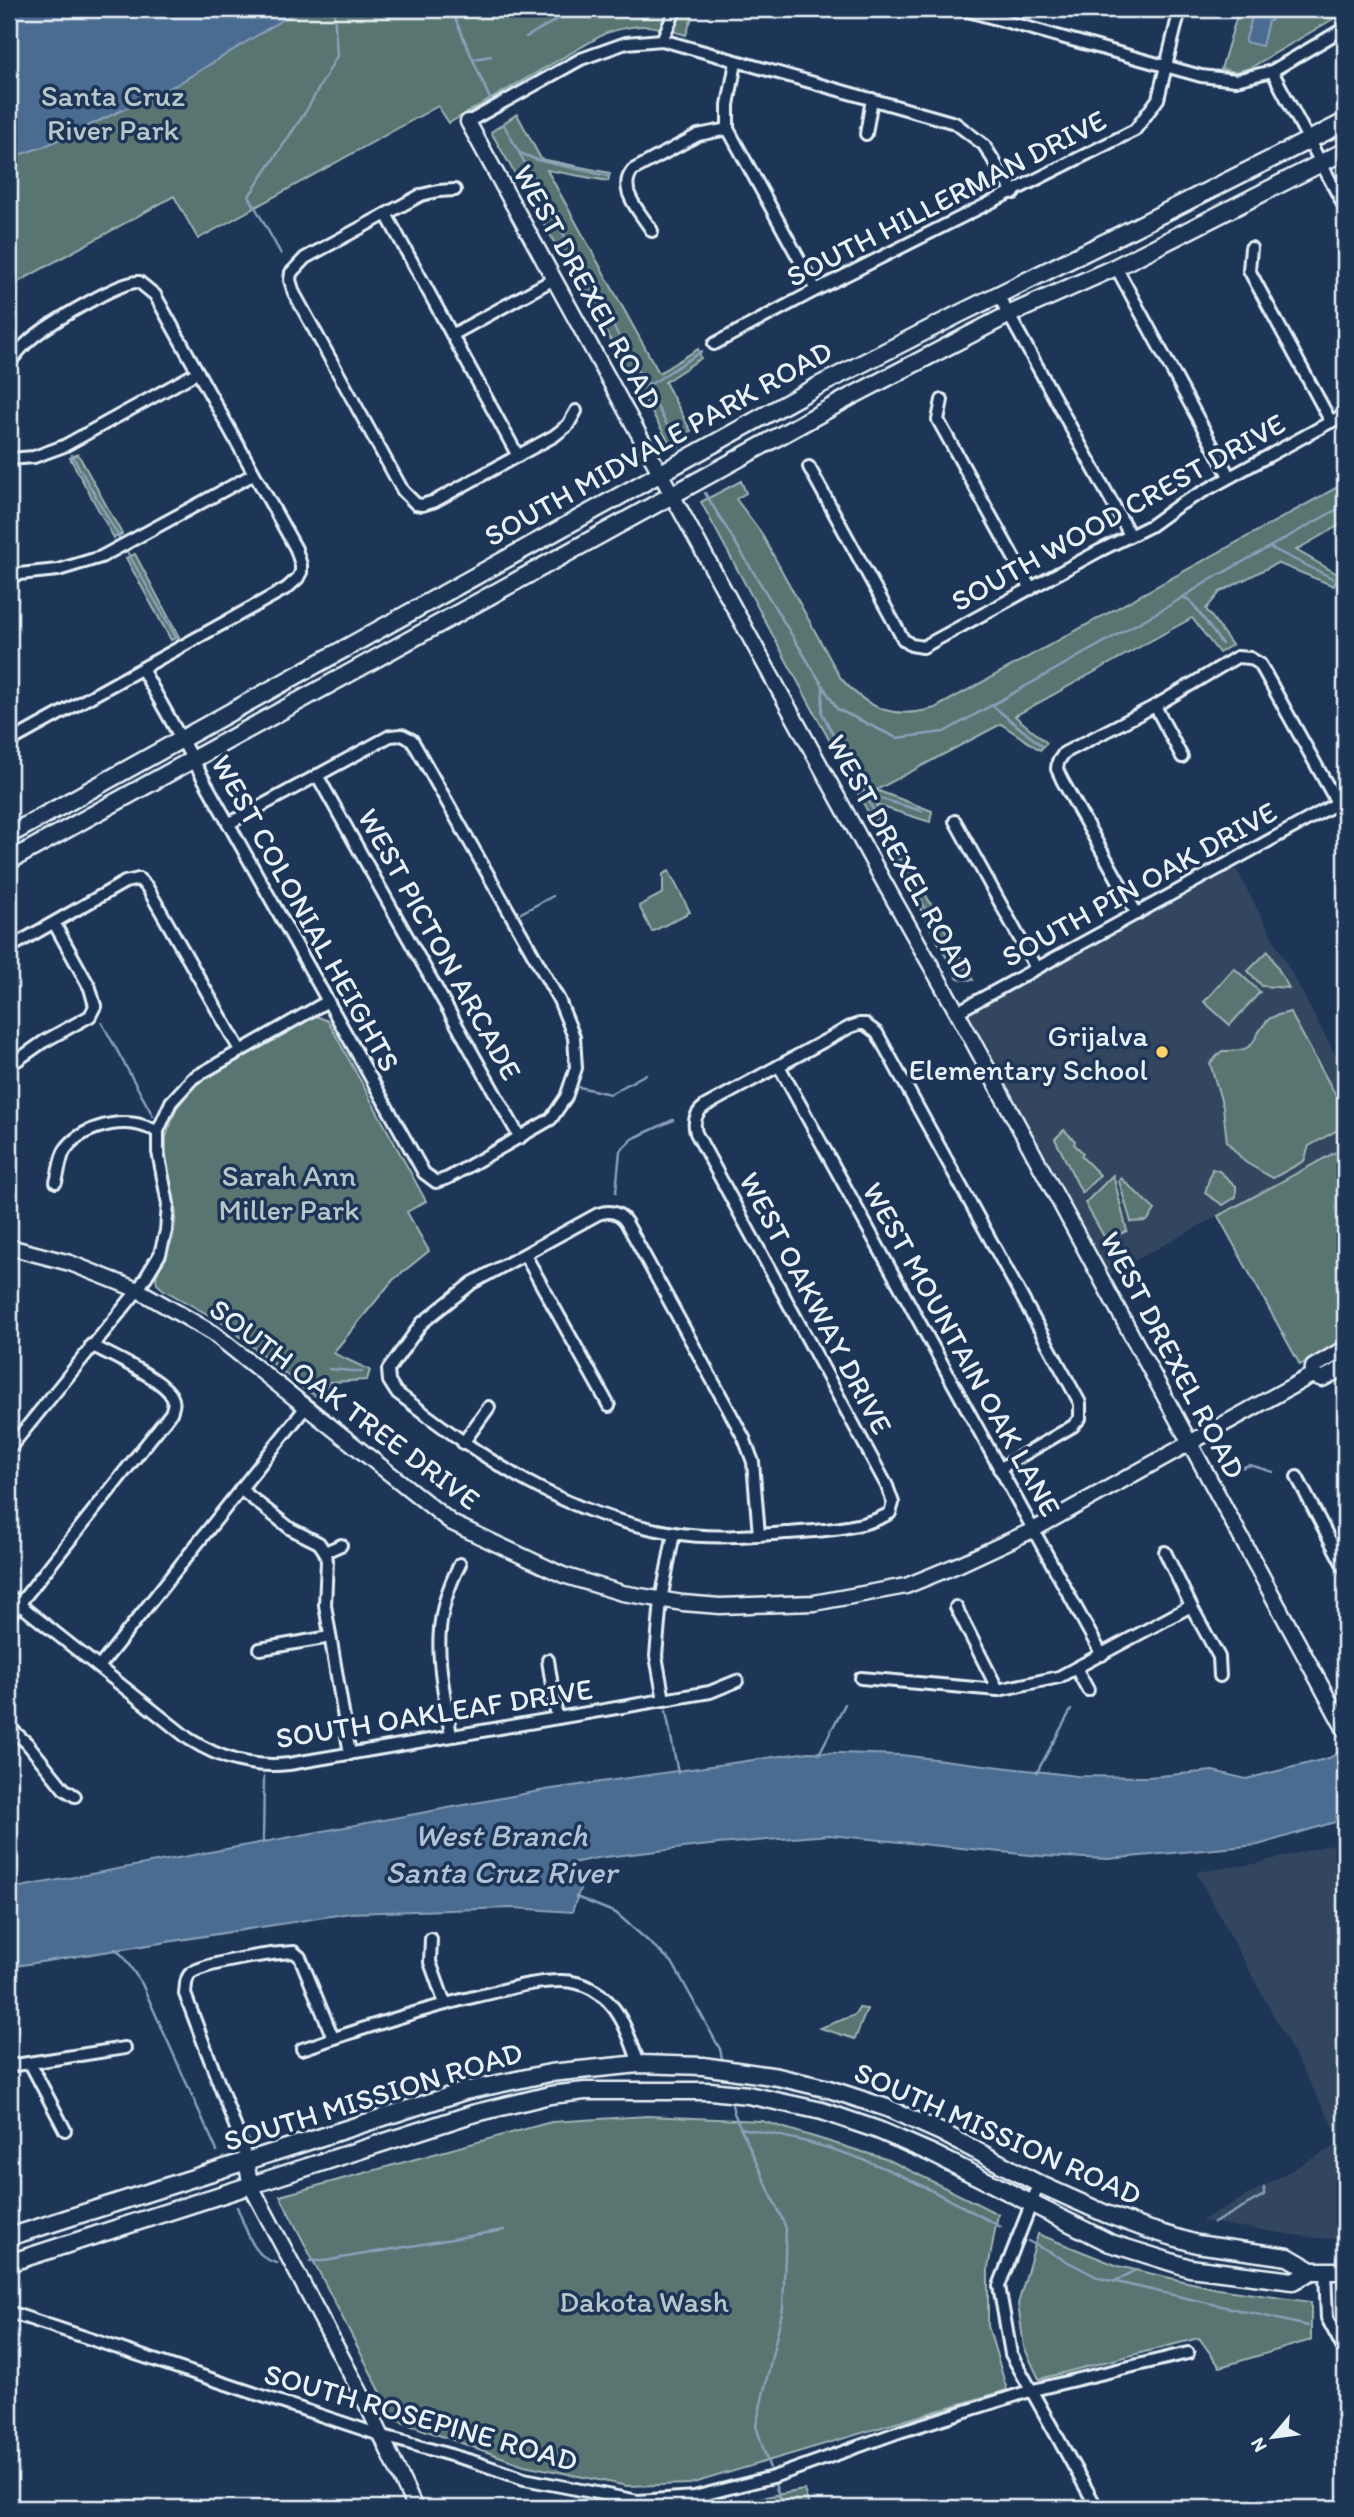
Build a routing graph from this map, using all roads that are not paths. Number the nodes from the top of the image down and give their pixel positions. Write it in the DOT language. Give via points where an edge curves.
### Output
graph roads {
  1 [pos="676,9"];
  2 [pos="961,9"];
  3 [pos="1180,9"];
  4 [pos="1345,29"];
  5 [pos="662,40"];
  6 [pos="736,62"];
  7 [pos="1167,66"];
  8 [pos="1272,71"];
  9 [pos="872,99"];
  10 [pos="468,122"];
  11 [pos="1345,122"];
  12 [pos="728,129"];
  13 [pos="866,134"];
  14 [pos="1345,151"];
  15 [pos="1315,153"];
  16 [pos="454,190"];
  17 [pos="1014,193"];
  18 [pos="1345,208"];
  19 [pos="386,214"];
  20 [pos="652,231"];
  21 [pos="1251,248"];
  22 [pos="1115,267"];
  23 [pos="554,279"];
  24 [pos="816,290"];
  25 [pos="998,295"];
  26 [pos="1009,315"];
  27 [pos="452,335"];
  28 [pos="714,344"];
  29 [pos="9,364"];
  30 [pos="198,372"];
  31 [pos="942,400"];
  32 [pos="576,411"];
  33 [pos="1345,414"];
  34 [pos="1331,422"];
  35 [pos="518,456"];
  36 [pos="9,459"];
  37 [pos="809,467"];
  38 [pos="660,473"];
  39 [pos="254,474"];
  40 [pos="1229,476"];
  41 [pos="674,495"];
  42 [pos="416,504"];
  43 [pos="413,517"];
  44 [pos="1130,535"];
  45 [pos="9,575"];
  46 [pos="1031,589"];
  47 [pos="142,668"];
  48 [pos="1154,706"];
  49 [pos="181,739"];
  50 [pos="9,742"];
  51 [pos="1182,757"];
  52 [pos="192,760"];
  53 [pos="317,775"];
  54 [pos="1342,801"];
  55 [pos="1345,817"];
  56 [pos="955,821"];
  57 [pos="228,824"];
  58 [pos="9,835"];
  59 [pos="9,861"];
  60 [pos="1137,914"];
  61 [pos="54,923"];
  62 [pos="9,948"];
  63 [pos="1036,968"];
  64 [pos="328,1001"];
  65 [pos="957,1012"];
  66 [pos="240,1050"];
  67 [pos="9,1066"];
  68 [pos="779,1066"];
  69 [pos="158,1131"];
  70 [pos="520,1138"];
  71 [pos="56,1182"];
  72 [pos="9,1247"];
  73 [pos="525,1255"];
  74 [pos="138,1290"];
  75 [pos="91,1345"];
  76 [pos="1345,1351"];
  77 [pos="1345,1367"];
  78 [pos="1312,1375"];
  79 [pos="609,1406"];
  80 [pos="306,1407"];
  81 [pos="489,1407"];
  82 [pos="1190,1442"];
  83 [pos="463,1443"];
  84 [pos="9,1449"];
  85 [pos="999,1469"];
  86 [pos="1297,1477"];
  87 [pos="240,1489"];
  88 [pos="1032,1530"];
  89 [pos="674,1533"];
  90 [pos="759,1535"];
  91 [pos="341,1545"];
  92 [pos="325,1552"];
  93 [pos="1165,1552"];
  94 [pos="460,1564"];
  95 [pos="1345,1569"];
  96 [pos="9,1596"];
  97 [pos="661,1600"];
  98 [pos="19,1604"];
  99 [pos="1191,1606"];
  100 [pos="956,1607"];
  101 [pos="9,1617"];
  102 [pos="330,1637"];
  103 [pos="260,1649"];
  104 [pos="1102,1655"];
  105 [pos="548,1660"];
  106 [pos="99,1667"];
  107 [pos="1076,1668"];
  108 [pos="1220,1676"];
  109 [pos="862,1678"];
  110 [pos="737,1681"];
  111 [pos="998,1690"];
  112 [pos="1088,1690"];
  113 [pos="664,1700"];
  114 [pos="557,1718"];
  115 [pos="9,1727"];
  116 [pos="1345,1730"];
  117 [pos="451,1736"];
  118 [pos="350,1754"];
  119 [pos="75,1796"];
  120 [pos="431,1938"];
  121 [pos="445,2004"];
  122 [pos="333,2038"];
  123 [pos="125,2048"];
  124 [pos="302,2049"];
  125 [pos="30,2063"];
  126 [pos="639,2064"];
  127 [pos="9,2066"];
  128 [pos="503,2083"];
  129 [pos="508,2105"];
  130 [pos="65,2130"];
  131 [pos="246,2162"];
  132 [pos="1040,2184"];
  133 [pos="251,2186"];
  134 [pos="1032,2205"];
  135 [pos="9,2238"];
  136 [pos="9,2263"];
  137 [pos="1319,2271"];
  138 [pos="1345,2271"];
  139 [pos="9,2312"];
  140 [pos="1345,2352"];
  141 [pos="1188,2353"];
  142 [pos="1033,2390"];
  143 [pos="380,2435"];
  144 [pos="695,2503"];
  145 [pos="415,2508"];
  146 [pos="1097,2508"];
  1 -- 5 [label="street"];
  2 -- 7 [label="street"];
  3 -- 7 [label="street, SOUTH HILLERMAN DRIVE"];
  4 -- 8 [label="street"];
  5 -- 6 [label="street"];
  5 -- 10 [label="street" via="626,43 582,59"];
  6 -- 9 [label="street"];
  6 -- 12 [label="street"];
  7 -- 8 [label="street" via="1236,80"];
  7 -- 17 [label="street, SOUTH HILLERMAN DRIVE" via="1158,99 1135,130"];
  8 -- 15 [label="street"];
  9 -- 13 [label="street"];
  9 -- 17 [label="street" via="955,123 984,145"];
  10 -- 23 [label="street, WEST DREXEL ROAD"];
  11 -- 15 [label="main road, SOUTH MIDVALE PARK ROAD"];
  12 -- 20 [label="street" via="698,135 633,170 627,178 630,196"];
  12 -- 24 [label="street"];
  14 -- 15 [label="main road, SOUTH MIDVALE PARK ROAD"];
  15 -- 18 [label="street"];
  15 -- 22 [label="main road, SOUTH MIDVALE PARK ROAD"];
  15 -- 25 [label="main road, SOUTH MIDVALE PARK ROAD"];
  16 -- 19 [label="street" via="429,192"];
  17 -- 24 [label="street, SOUTH HILLERMAN DRIVE"];
  19 -- 27 [label="street"];
  19 -- 42 [label="street" via="286,271 403,491"];
  21 -- 34 [label="street" via="1249,270"];
  22 -- 26 [label="main road, SOUTH MIDVALE PARK ROAD"];
  22 -- 40 [label="street"];
  23 -- 27 [label="street"];
  23 -- 38 [label="street, WEST DREXEL ROAD"];
  24 -- 28 [label="street, SOUTH HILLERMAN DRIVE"];
  25 -- 26 [label="street"];
  25 -- 38 [label="main road, SOUTH MIDVALE PARK ROAD"];
  26 -- 41 [label="main road, SOUTH MIDVALE PARK ROAD"];
  26 -- 44 [label="street"];
  27 -- 35 [label="street"];
  29 -- 30 [label="street" via="43,330 141,276"];
  30 -- 36 [label="street" via="54,451"];
  30 -- 39 [label="street"];
  31 -- 46 [label="street" via="938,420"];
  32 -- 35 [label="street" via="562,431"];
  33 -- 34 [label="street, SOUTH WOOD CREST DRIVE"];
  34 -- 40 [label="street, SOUTH WOOD CREST DRIVE"];
  35 -- 42 [label="street" via="429,504"];
  37 -- 46 [label="street, SOUTH WOOD CREST DRIVE" via="900,635 912,649 933,644"];
  38 -- 41 [label="street, WEST DREXEL ROAD"];
  38 -- 49 [label="main road, SOUTH MIDVALE PARK ROAD"];
  39 -- 45 [label="street" via="101,557 58,570"];
  39 -- 47 [label="street" via="306,573"];
  40 -- 44 [label="street, SOUTH WOOD CREST DRIVE"];
  41 -- 52 [label="main road, SOUTH MIDVALE PARK ROAD"];
  41 -- 65 [label="street, WEST DREXEL ROAD"];
  42 -- 43 [label="street"];
  44 -- 46 [label="street, SOUTH WOOD CREST DRIVE"];
  47 -- 49 [label="street, WEST COLONIAL HEIGHTS"];
  47 -- 50 [label="street"];
  48 -- 51 [label="street"];
  48 -- 54 [label="street" via="1237,657 1251,655"];
  48 -- 60 [label="street" via="1054,760"];
  49 -- 52 [label="street, WEST COLONIAL HEIGHTS"];
  49 -- 58 [label="main road, SOUTH MIDVALE PARK ROAD"];
  52 -- 57 [label="street, WEST COLONIAL HEIGHTS"];
  52 -- 59 [label="main road, SOUTH MIDVALE PARK ROAD"];
  53 -- 57 [label="street"];
  53 -- 70 [label="street, WEST PICTON ARCADE"];
  53 -- 70 [label="street" via="404,732 415,743 559,1000 574,1037 576,1068 566,1097 551,1119"];
  54 -- 55 [label="street"];
  54 -- 60 [label="street, SOUTH PIN OAK DRIVE"];
  56 -- 63 [label="street"];
  57 -- 64 [label="street, WEST COLONIAL HEIGHTS"];
  60 -- 63 [label="street, SOUTH PIN OAK DRIVE"];
  61 -- 62 [label="street"];
  61 -- 66 [label="street" via="139,875"];
  61 -- 67 [label="street" via="99,1008"];
  63 -- 65 [label="street, SOUTH PIN OAK DRIVE"];
  64 -- 66 [label="street"];
  64 -- 70 [label="street, WEST COLONIAL HEIGHTS" via="431,1183"];
  65 -- 82 [label="street, WEST DREXEL ROAD"];
  66 -- 69 [label="street" via="193,1078 171,1102"];
  68 -- 85 [label="street, WEST MOUNTAIN OAK LANE"];
  68 -- 85 [label="street" via="867,1020 1067,1379 1085,1419"];
  68 -- 90 [label="street, WEST OAKWAY DRIVE" via="705,1106 692,1120 887,1486 895,1510 882,1518 818,1531"];
  69 -- 71 [label="street" via="136,1124 92,1130 64,1152"];
  69 -- 74 [label="street" via="168,1204 166,1231 160,1254"];
  72 -- 74 [label="street, SOUTH OAK TREE DRIVE" via="70,1263"];
  73 -- 79 [label="street"];
  73 -- 83 [label="street" via="472,1283 422,1323 384,1378"];
  73 -- 90 [label="street" via="613,1207 622,1217 744,1438 753,1462"];
  74 -- 75 [label="street"];
  74 -- 80 [label="street, SOUTH OAK TREE DRIVE" via="213,1333"];
  75 -- 84 [label="street"];
  75 -- 98 [label="street" via="132,1366 177,1398 171,1413"];
  76 -- 78 [label="street, SOUTH OAK TREE DRIVE" via="1313,1367"];
  77 -- 78 [label="street, SOUTH OAK TREE DRIVE" via="1322,1379"];
  78 -- 82 [label="street, SOUTH OAK TREE DRIVE"];
  80 -- 87 [label="street"];
  80 -- 97 [label="street, SOUTH OAK TREE DRIVE" via="452,1523 562,1576"];
  81 -- 83 [label="street"];
  82 -- 88 [label="street, SOUTH OAK TREE DRIVE"];
  82 -- 116 [label="street, WEST DREXEL ROAD"];
  83 -- 89 [label="street" via="529,1485 588,1510"];
  85 -- 88 [label="street, WEST MOUNTAIN OAK LANE"];
  86 -- 95 [label="street"];
  87 -- 92 [label="street"];
  87 -- 106 [label="street"];
  88 -- 97 [label="street, SOUTH OAK TREE DRIVE" via="906,1586 814,1603 720,1606"];
  88 -- 104 [label="street, WEST MOUNTAIN OAK LANE"];
  89 -- 90 [label="street"];
  89 -- 97 [label="street"];
  91 -- 92 [label="street"];
  92 -- 102 [label="street"];
  93 -- 99 [label="street"];
  94 -- 117 [label="street" via="438,1630"];
  96 -- 98 [label="street, SOUTH OAKLEAF DRIVE"];
  97 -- 113 [label="street" via="656,1656"];
  98 -- 101 [label="street"];
  98 -- 106 [label="street, SOUTH OAKLEAF DRIVE"];
  99 -- 104 [label="street"];
  99 -- 108 [label="street" via="1219,1657"];
  100 -- 111 [label="street"];
  102 -- 103 [label="street"];
  102 -- 118 [label="street"];
  104 -- 107 [label="street"];
  105 -- 114 [label="street"];
  106 -- 118 [label="street, SOUTH OAKLEAF DRIVE" via="189,1739 225,1758 276,1766"];
  107 -- 111 [label="street" via="1059,1677"];
  107 -- 112 [label="street"];
  109 -- 111 [label="street"];
  110 -- 113 [label="street, SOUTH OAKLEAF DRIVE" via="710,1692"];
  113 -- 114 [label="street, SOUTH OAKLEAF DRIVE"];
  114 -- 117 [label="street, SOUTH OAKLEAF DRIVE"];
  115 -- 119 [label="street"];
  117 -- 118 [label="street, SOUTH OAKLEAF DRIVE"];
  120 -- 121 [label="street" via="430,1962"];
  121 -- 122 [label="street"];
  121 -- 126 [label="street" via="527,1984 581,1984 610,2003 622,2020"];
  122 -- 124 [label="street"];
  122 -- 131 [label="street" via="300,1957 293,1952 216,1964 187,1978 185,1994"];
  123 -- 125 [label="street"];
  125 -- 127 [label="street"];
  125 -- 130 [label="street"];
  126 -- 128 [label="main road, SOUTH MISSION ROAD"];
  126 -- 132 [label="main road, SOUTH MISSION ROAD" via="703,2066 829,2089 887,2108"];
  128 -- 129 [label="main road"];
  128 -- 131 [label="main road, SOUTH MISSION ROAD" via="452,2095"];
  129 -- 133 [label="main road, SOUTH MISSION ROAD"];
  129 -- 134 [label="main road, SOUTH MISSION ROAD" via="585,2091 748,2095 822,2111 878,2130"];
  131 -- 133 [label="street"];
  131 -- 135 [label="main road, SOUTH MISSION ROAD"];
  132 -- 134 [label="street"];
  132 -- 137 [label="main road, SOUTH MISSION ROAD" via="1147,2229 1197,2244 1288,2257"];
  133 -- 136 [label="main road, SOUTH MISSION ROAD"];
  133 -- 143 [label="street"];
  134 -- 137 [label="main road, SOUTH MISSION ROAD" via="1110,2242 1191,2268 1293,2281"];
  134 -- 142 [label="street" via="999,2286 1012,2354"];
  137 -- 138 [label="main road, SOUTH MISSION ROAD"];
  137 -- 140 [label="street" via="1327,2318"];
  139 -- 143 [label="street, SOUTH ROSEPINE ROAD"];
  141 -- 142 [label="street, SOUTH ROSEPINE ROAD"];
  142 -- 144 [label="street, SOUTH ROSEPINE ROAD"];
  142 -- 146 [label="street"];
  143 -- 144 [label="street, SOUTH ROSEPINE ROAD" via="524,2479 638,2501"];
  143 -- 145 [label="street"];
}
